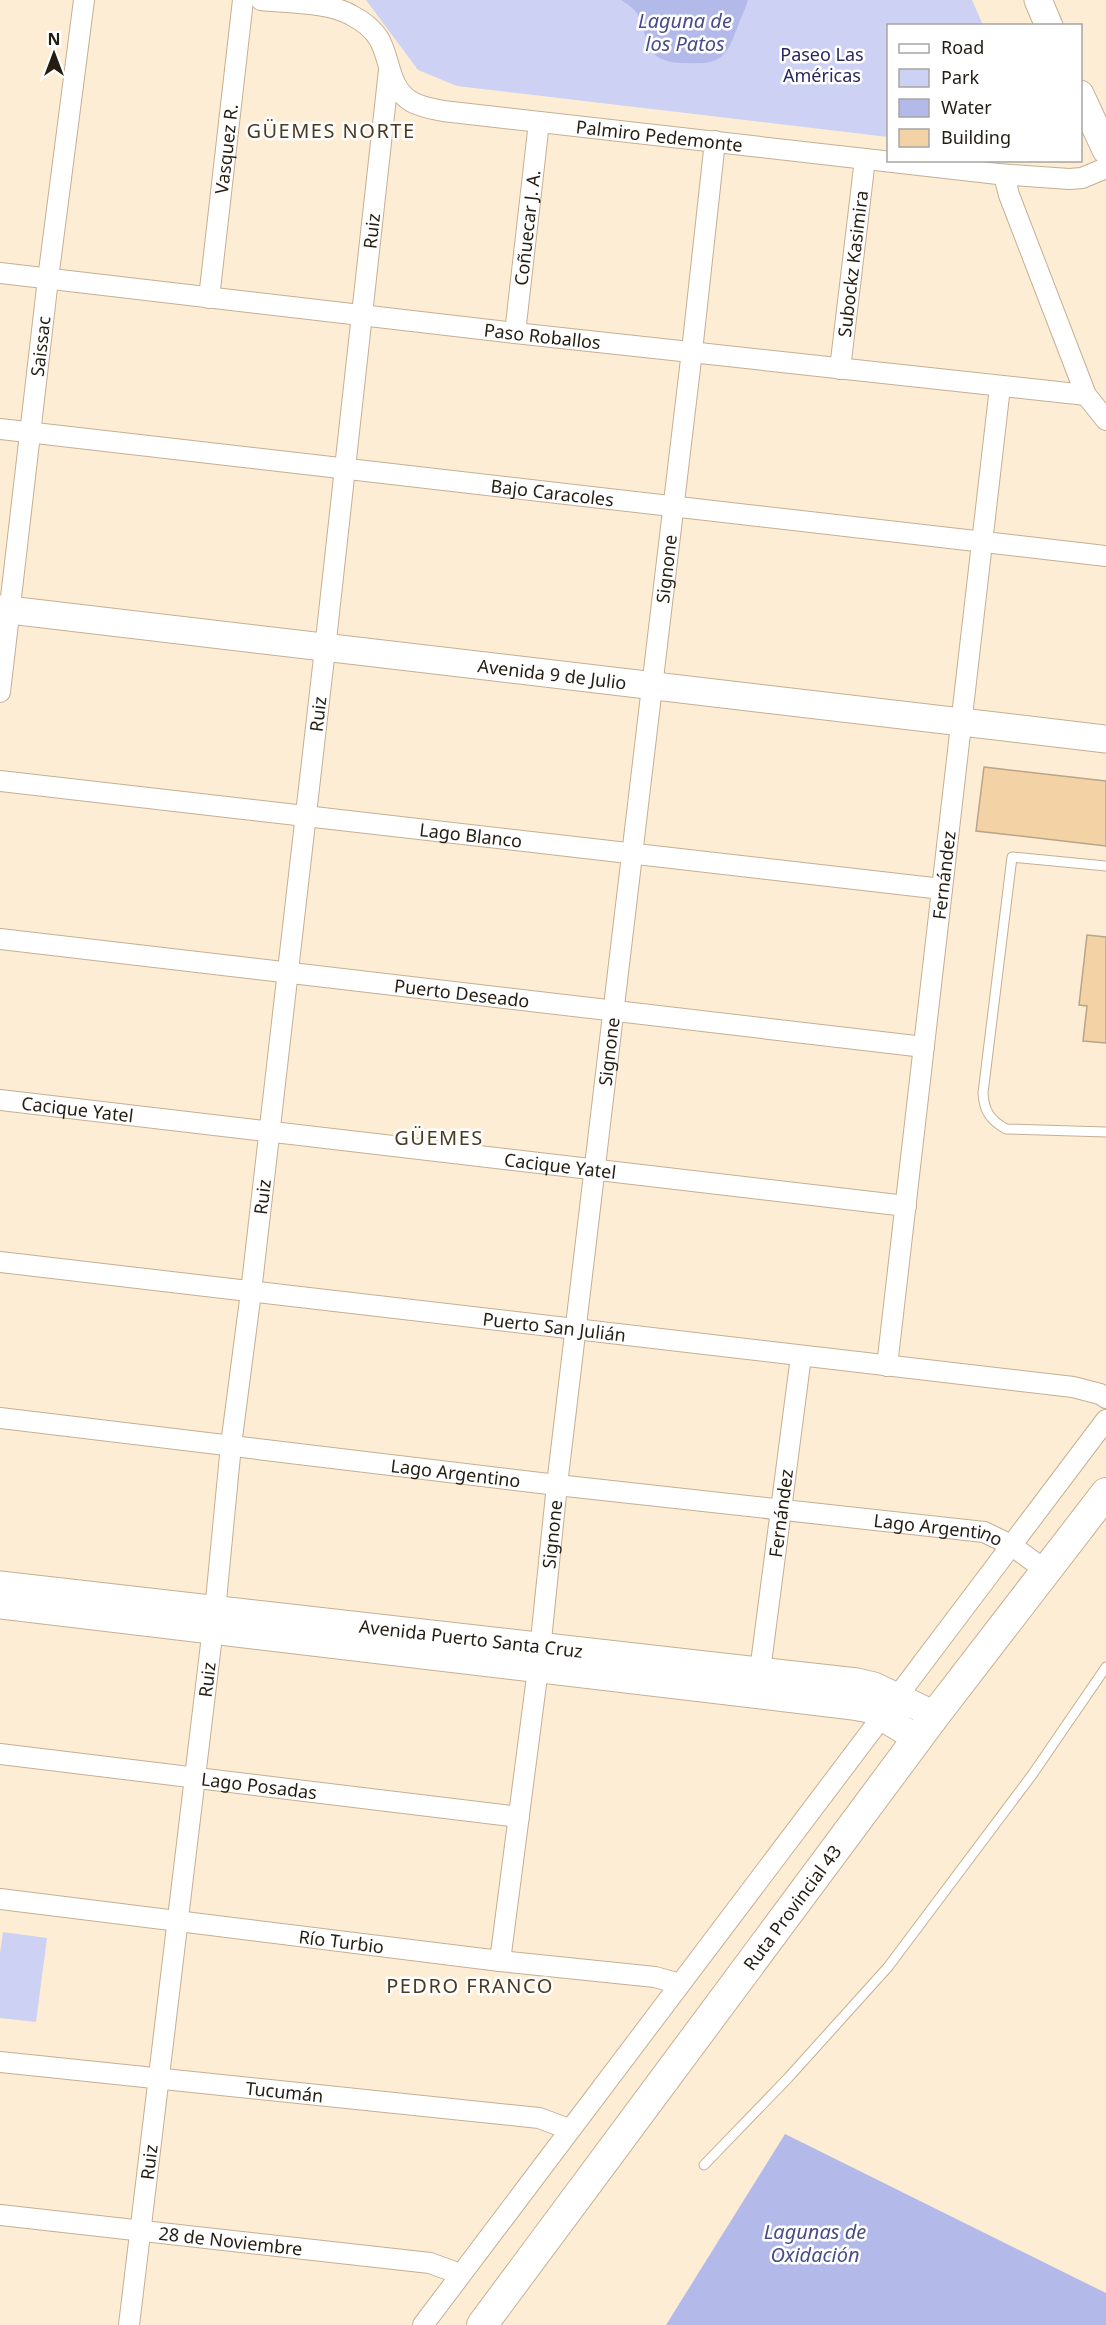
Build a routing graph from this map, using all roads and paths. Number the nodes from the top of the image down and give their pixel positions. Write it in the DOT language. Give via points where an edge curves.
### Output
graph roads {
  1 [pos="84,0"];
  2 [pos="243,0"];
  3 [pos="261,0"];
  4 [pos="1038,0"];
  5 [pos="1048,24"];
  6 [pos="389,70"];
  7 [pos="1093,108"];
  8 [pos="539,122"];
  9 [pos="715,141"];
  10 [pos="1106,150"];
  11 [pos="866,159"];
  12 [pos="887,161"];
  13 [pos="892,162"];
  14 [pos="1106,168"];
  15 [pos="1004,175"];
  16 [pos="0,273"];
  17 [pos="48,279"];
  18 [pos="209,298"];
  19 [pos="362,315"];
  20 [pos="515,333"];
  21 [pos="692,351"];
  22 [pos="840,369"];
  23 [pos="1000,387"];
  24 [pos="1086,395"];
  25 [pos="1106,420"];
  26 [pos="0,429"];
  27 [pos="31,432"];
  28 [pos="345,469"];
  29 [pos="674,506"];
  30 [pos="982,541"];
  31 [pos="1106,556"];
  32 [pos="5,609"];
  33 [pos="326,649"];
  34 [pos="652,686"];
  35 [pos="0,692"];
  36 [pos="961,722"];
  37 [pos="1106,739"];
  38 [pos="0,781"];
  39 [pos="306,816"];
  40 [pos="633,854"];
  41 [pos="1106,866"];
  42 [pos="942,889"];
  43 [pos="0,939"];
  44 [pos="288,972"];
  45 [pos="614,1011"];
  46 [pos="924,1047"];
  47 [pos="0,1100"];
  48 [pos="270,1131"];
  49 [pos="1106,1132"];
  50 [pos="595,1169"];
  51 [pos="906,1206"];
  52 [pos="0,1262"];
  53 [pos="251,1292"];
  54 [pos="576,1329"];
  55 [pos="801,1356"];
  56 [pos="888,1366"];
  57 [pos="1106,1398"];
  58 [pos="0,1418"];
  59 [pos="1106,1420"];
  60 [pos="231,1446"];
  61 [pos="557,1485"];
  62 [pos="1106,1493"];
  63 [pos="781,1509"];
  64 [pos="1011,1545"];
  65 [pos="1046,1570"];
  66 [pos="0,1585"];
  67 [pos="0,1605"];
  68 [pos="213,1620"];
  69 [pos="539,1658"];
  70 [pos="1106,1667"];
  71 [pos="760,1671"];
  72 [pos="888,1706"];
  73 [pos="935,1715"];
  74 [pos="918,1739"];
  75 [pos="0,1754"];
  76 [pos="195,1776"];
  77 [pos="519,1816"];
  78 [pos="0,1899"];
  79 [pos="177,1921"];
  80 [pos="500,1962"];
  81 [pos="680,1984"];
  82 [pos="0,2062"];
  83 [pos="159,2078"];
  84 [pos="569,2129"];
  85 [pos="704,2165"];
  86 [pos="0,2215"];
  87 [pos="141,2230"];
  88 [pos="460,2274"];
  89 [pos="129,2325"];
  90 [pos="423,2325"];
  91 [pos="482,2325"];
  1 -- 17 [label="street, Saissac"];
  2 -- 18 [label="street, Vasquez R."];
  3 -- 6 [label="street, Palmiro Pedemonte" via="336,8 350,14 378,38"];
  4 -- 5 [label="street"];
  6 -- 8 [label="street, Palmiro Pedemonte" via="395,85 414,104"];
  6 -- 19 [label="street, Ruiz"];
  7 -- 10 [label="street"];
  8 -- 9 [label="street, Palmiro Pedemonte"];
  8 -- 20 [label="street, Coñuecar J. A."];
  9 -- 11 [label="street, Palmiro Pedemonte"];
  9 -- 21 [label="street, Signone"];
  11 -- 12 [label="street, Palmiro Pedemonte"];
  11 -- 22 [label="street, Subockz Kasimira"];
  13 -- 15 [label="street, Palmiro Pedemonte"];
  14 -- 15 [label="street, Palmiro Pedemonte" via="1069,179"];
  15 -- 24 [label="street"];
  16 -- 17 [label="street, Paso Roballos"];
  17 -- 18 [label="street, Paso Roballos"];
  17 -- 27 [label="street, Saissac"];
  18 -- 19 [label="street, Paso Roballos"];
  19 -- 20 [label="street, Paso Roballos"];
  19 -- 28 [label="street, Ruiz"];
  20 -- 21 [label="street, Paso Roballos"];
  21 -- 22 [label="street, Paso Roballos"];
  21 -- 29 [label="street, Signone"];
  22 -- 23 [label="street, Paso Roballos"];
  23 -- 24 [label="street, Paso Roballos"];
  23 -- 30 [label="street, Fernández"];
  24 -- 25 [label="street"];
  26 -- 27 [label="street, Bajo Caracoles"];
  27 -- 28 [label="street, Bajo Caracoles"];
  27 -- 32 [label="street, Saissac"];
  28 -- 29 [label="street, Bajo Caracoles"];
  28 -- 33 [label="street, Ruiz"];
  29 -- 30 [label="street, Bajo Caracoles"];
  29 -- 34 [label="street, Signone"];
  30 -- 31 [label="street, Bajo Caracoles"];
  30 -- 36 [label="street, Fernández"];
  32 -- 33 [label="street, Avenida 9 de Julio"];
  32 -- 35 [label="street, Saissac"];
  33 -- 34 [label="street, Avenida 9 de Julio"];
  33 -- 39 [label="street, Ruiz"];
  34 -- 36 [label="street, Avenida 9 de Julio"];
  34 -- 40 [label="street, Signone"];
  36 -- 37 [label="street, Avenida 9 de Julio"];
  36 -- 42 [label="street, Fernández"];
  38 -- 39 [label="street, Lago Blanco"];
  39 -- 40 [label="street, Lago Blanco"];
  39 -- 44 [label="street, Ruiz"];
  40 -- 42 [label="street, Lago Blanco"];
  40 -- 45 [label="street, Signone"];
  41 -- 49 [label="lane" via="1012,857 983,1093 984,1106 992,1121 1006,1129"];
  42 -- 46 [label="street, Fernández"];
  43 -- 44 [label="street, Puerto Deseado"];
  44 -- 45 [label="street, Puerto Deseado"];
  44 -- 48 [label="street, Ruiz"];
  45 -- 46 [label="street, Puerto Deseado"];
  45 -- 50 [label="street, Signone"];
  46 -- 51 [label="street, Fernández"];
  47 -- 48 [label="street, Cacique Yatel"];
  48 -- 50 [label="street, Cacique Yatel"];
  48 -- 53 [label="street, Ruiz"];
  50 -- 51 [label="street, Cacique Yatel"];
  50 -- 54 [label="street, Signone"];
  51 -- 56 [label="street, Fernández"];
  52 -- 53 [label="street, Puerto San Julián"];
  53 -- 54 [label="street, Puerto San Julián"];
  53 -- 60 [label="street, Ruiz"];
  54 -- 55 [label="street, Puerto San Julián"];
  54 -- 61 [label="street, Signone"];
  55 -- 56 [label="street, Puerto San Julián"];
  55 -- 63 [label="street, Fernández"];
  56 -- 57 [label="street, Puerto San Julián" via="1073,1387"];
  58 -- 60 [label="street, Lago Argentino"];
  59 -- 64 [label="street"];
  60 -- 61 [label="street, Lago Argentino"];
  60 -- 68 [label="street, Ruiz"];
  61 -- 63 [label="street, Lago Argentino"];
  61 -- 69 [label="street, Signone"];
  62 -- 65 [label="main road, Ruta Provincial 43"];
  63 -- 64 [label="street, Lago Argentino" via="984,1532"];
  63 -- 71 [label="street, Fernández"];
  64 -- 65 [label="street, Lago Argentino"];
  64 -- 72 [label="street"];
  65 -- 73 [label="main road, Ruta Provincial 43"];
  66 -- 68 [label="street, Avenida Puerto Santa Cruz"];
  67 -- 68 [label="street, Avenida Puerto Santa Cruz"];
  68 -- 69 [label="street, Avenida Puerto Santa Cruz"];
  68 -- 76 [label="street, Ruiz"];
  69 -- 71 [label="street, Avenida Puerto Santa Cruz"];
  69 -- 72 [label="street, Avenida Puerto Santa Cruz" via="869,1709"];
  69 -- 77 [label="street, Signone"];
  70 -- 85 [label="lane" via="1032,1775 888,1967 789,2078"];
  71 -- 72 [label="street, Avenida Puerto Santa Cruz" via="874,1686"];
  72 -- 73 [label="street, Avenida Puerto Santa Cruz"];
  72 -- 74 [label="street, Avenida Puerto Santa Cruz"];
  72 -- 81 [label="street"];
  73 -- 74 [label="main road, Ruta Provincial 43"];
  74 -- 91 [label="main road, Ruta Provincial 43"];
  75 -- 76 [label="street, Lago Posadas"];
  76 -- 77 [label="street, Lago Posadas"];
  76 -- 79 [label="street, Ruiz"];
  77 -- 80 [label="street, Signone"];
  78 -- 79 [label="street, Río Turbio"];
  79 -- 80 [label="street, Río Turbio"];
  79 -- 83 [label="street, Ruiz"];
  80 -- 81 [label="street, Río Turbio" via="655,1977"];
  81 -- 84 [label="street"];
  82 -- 83 [label="street, Tucumán"];
  83 -- 84 [label="street, Tucumán" via="539,2118"];
  83 -- 87 [label="street, Ruiz"];
  84 -- 88 [label="street"];
  86 -- 87 [label="street, 28 de Noviembre"];
  87 -- 88 [label="street, 28 de Noviembre" via="430,2263"];
  87 -- 89 [label="street, Ruiz"];
  88 -- 90 [label="street"];
}
